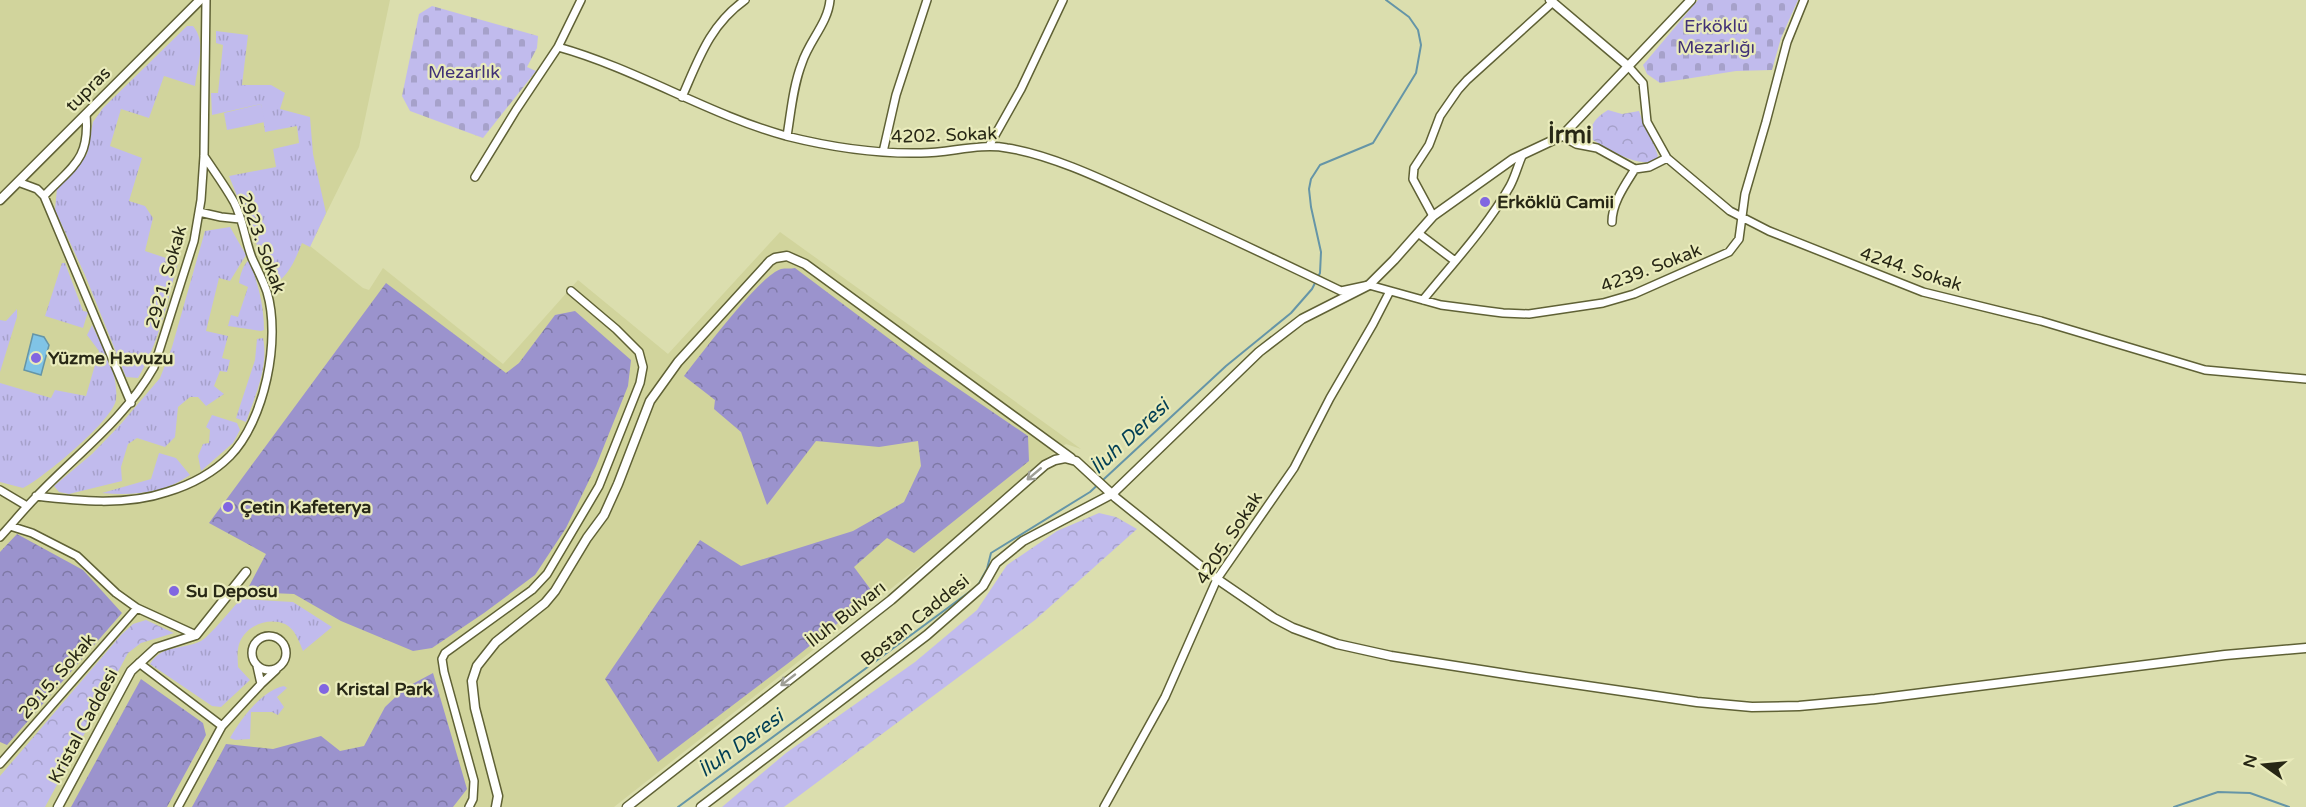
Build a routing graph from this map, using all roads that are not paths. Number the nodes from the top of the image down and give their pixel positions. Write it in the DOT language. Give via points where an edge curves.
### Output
graph roads {
  1 [pos="200,0"];
  2 [pos="206,0"];
  3 [pos="581,0"];
  4 [pos="745,0"];
  5 [pos="830,0"];
  6 [pos="927,0"];
  7 [pos="1063,0"];
  8 [pos="1691,0"];
  9 [pos="1804,0"];
  10 [pos="1552,1"];
  11 [pos="558,47"];
  12 [pos="1628,66"];
  13 [pos="682,97"];
  14 [pos="86,115"];
  15 [pos="788,136"];
  16 [pos="1562,136"];
  17 [pos="989,146"];
  18 [pos="882,152"];
  19 [pos="204,156"];
  20 [pos="1522,156"];
  21 [pos="1667,158"];
  22 [pos="1635,169"];
  23 [pos="476,177"];
  24 [pos="18,182"];
  25 [pos="44,196"];
  26 [pos="0,200"];
  27 [pos="199,212"];
  28 [pos="1433,216"];
  29 [pos="1741,218"];
  30 [pos="240,219"];
  31 [pos="1612,222"];
  32 [pos="1418,233"];
  33 [pos="1455,261"];
  34 [pos="1322,282"];
  35 [pos="1369,285"];
  36 [pos="571,291"];
  37 [pos="1390,291"];
  38 [pos="1423,300"];
  39 [pos="2306,379"];
  40 [pos="131,403"];
  41 [pos="1076,461"];
  42 [pos="0,490"];
  43 [pos="1110,492"];
  44 [pos="36,496"];
  45 [pos="27,506"];
  46 [pos="10,526"];
  47 [pos="0,537"];
  48 [pos="246,572"];
  49 [pos="1217,579"];
  50 [pos="137,608"];
  51 [pos="196,635"];
  52 [pos="2306,648"];
  53 [pos="139,663"];
  54 [pos="257,666"];
  55 [pos="279,668"];
  56 [pos="261,684"];
  57 [pos="222,726"];
  58 [pos="3,755"];
  59 [pos="0,764"];
  60 [pos="58,807"];
  61 [pos="178,807"];
  62 [pos="469,807"];
  63 [pos="496,807"];
  64 [pos="627,807"];
  65 [pos="701,807"];
  66 [pos="1104,807"];
  1 -- 14 [label="street, tupras"];
  2 -- 19 [label="street, 2921. Sokak"];
  3 -- 11 [label="street"];
  4 -- 13 [label="street" via="713,32"];
  5 -- 15 [label="street" via="802,62"];
  6 -- 18 [label="street"];
  7 -- 17 [label="street"];
  8 -- 12 [label="street, Bostan Caddesi"];
  9 -- 29 [label="street, 4239. Sokak" via="1787,42"];
  10 -- 12 [label="street"];
  10 -- 28 [label="street" via="1467,80 1440,116 1429,145 1414,168 1413,179"];
  11 -- 13 [label="street, 4202. Sokak" via="588,55"];
  11 -- 23 [label="street"];
  12 -- 16 [label="street, Bostan Caddesi"];
  12 -- 21 [label="street, 4244. Sokak" via="1643,84 1647,122"];
  13 -- 15 [label="street, 4202. Sokak"];
  14 -- 24 [label="street, tupras"];
  14 -- 25 [label="street" via="84,152"];
  15 -- 18 [label="street, 4202. Sokak"];
  16 -- 20 [label="street, Bostan Caddesi"];
  16 -- 22 [label="street" via="1596,148"];
  17 -- 18 [label="street, 4202. Sokak" via="923,153"];
  17 -- 34 [label="street, 4202. Sokak" via="1037,155 1107,181"];
  19 -- 27 [label="street, 2921. Sokak"];
  19 -- 30 [label="street, 2923. Sokak" via="234,202"];
  20 -- 28 [label="street, Bostan Caddesi"];
  20 -- 33 [label="street" via="1511,184"];
  21 -- 22 [label="street"];
  21 -- 29 [label="street, 4244. Sokak"];
  22 -- 31 [label="street" via="1612,213"];
  24 -- 25 [label="street"];
  24 -- 26 [label="street, tupras"];
  25 -- 40 [label="street"];
  27 -- 30 [label="street"];
  27 -- 40 [label="street, 2921. Sokak" via="164,340 154,367"];
  28 -- 32 [label="street, Bostan Caddesi"];
  29 -- 38 [label="street, 4239. Sokak" via="1739,239 1729,252 1634,294 1603,303 1529,314"];
  29 -- 39 [label="street, 4244. Sokak" via="1923,292 2041,321 2205,370"];
  30 -- 44 [label="street, 2923. Sokak" via="267,292 272,339 257,409 245,435 212,471 167,493 135,499 77,501"];
  32 -- 33 [label="street"];
  32 -- 35 [label="street, Bostan Caddesi"];
  33 -- 38 [label="street"];
  34 -- 35 [label="street, 4239. Sokak" via="1341,291"];
  35 -- 37 [label="street, 4239. Sokak"];
  35 -- 43 [label="street, Bostan Caddesi" via="1302,319 1259,352"];
  36 -- 62 [label="street" via="630,342 643,360 642,375 599,486 547,574 488,624 445,652 442,659 474,781"];
  37 -- 38 [label="street, 4239. Sokak"];
  37 -- 49 [label="street, 4205. Sokak" via="1294,468"];
  40 -- 44 [label="street, 2921. Sokak"];
  41 -- 43 [label="street"];
  41 -- 63 [label="street" via="805,264 795,258 775,258 658,388 604,515 555,591 496,642 477,666 472,681 473,699 498,796"];
  41 -- 64 [label="street, İluh Bulvarı, one-way" via="1065,458 1045,465 891,600"];
  42 -- 45 [label="street"];
  43 -- 49 [label="street"];
  43 -- 65 [label="street, Bostan Caddesi" via="1023,541 996,563 983,586 927,635"];
  44 -- 45 [label="street, 2921. Sokak"];
  45 -- 46 [label="street, 2921. Sokak"];
  46 -- 47 [label="street, 2921. Sokak"];
  46 -- 50 [label="street" via="77,556"];
  48 -- 51 [label="street"];
  49 -- 52 [label="street" via="1274,618 1337,644 1507,674 1752,707 1875,699"];
  49 -- 66 [label="street, 4205. Sokak" via="1165,697"];
  50 -- 51 [label="street"];
  50 -- 58 [label="street, 2915. Sokak"];
  51 -- 53 [label="street, Kristal Caddesi" via="156,648"];
  53 -- 57 [label="street"];
  53 -- 60 [label="street, Kristal Caddesi" via="131,671"];
  54 -- 55 [label="street" via="267,671"];
  54 -- 55 [label="street" via="252,656 254,645 261,638 272,636 285,646 286,658"];
  54 -- 56 [label="street"];
  55 -- 56 [label="street"];
  56 -- 57 [label="street"];
  57 -- 61 [label="street"];
  58 -- 59 [label="street, 2915. Sokak"];
}
